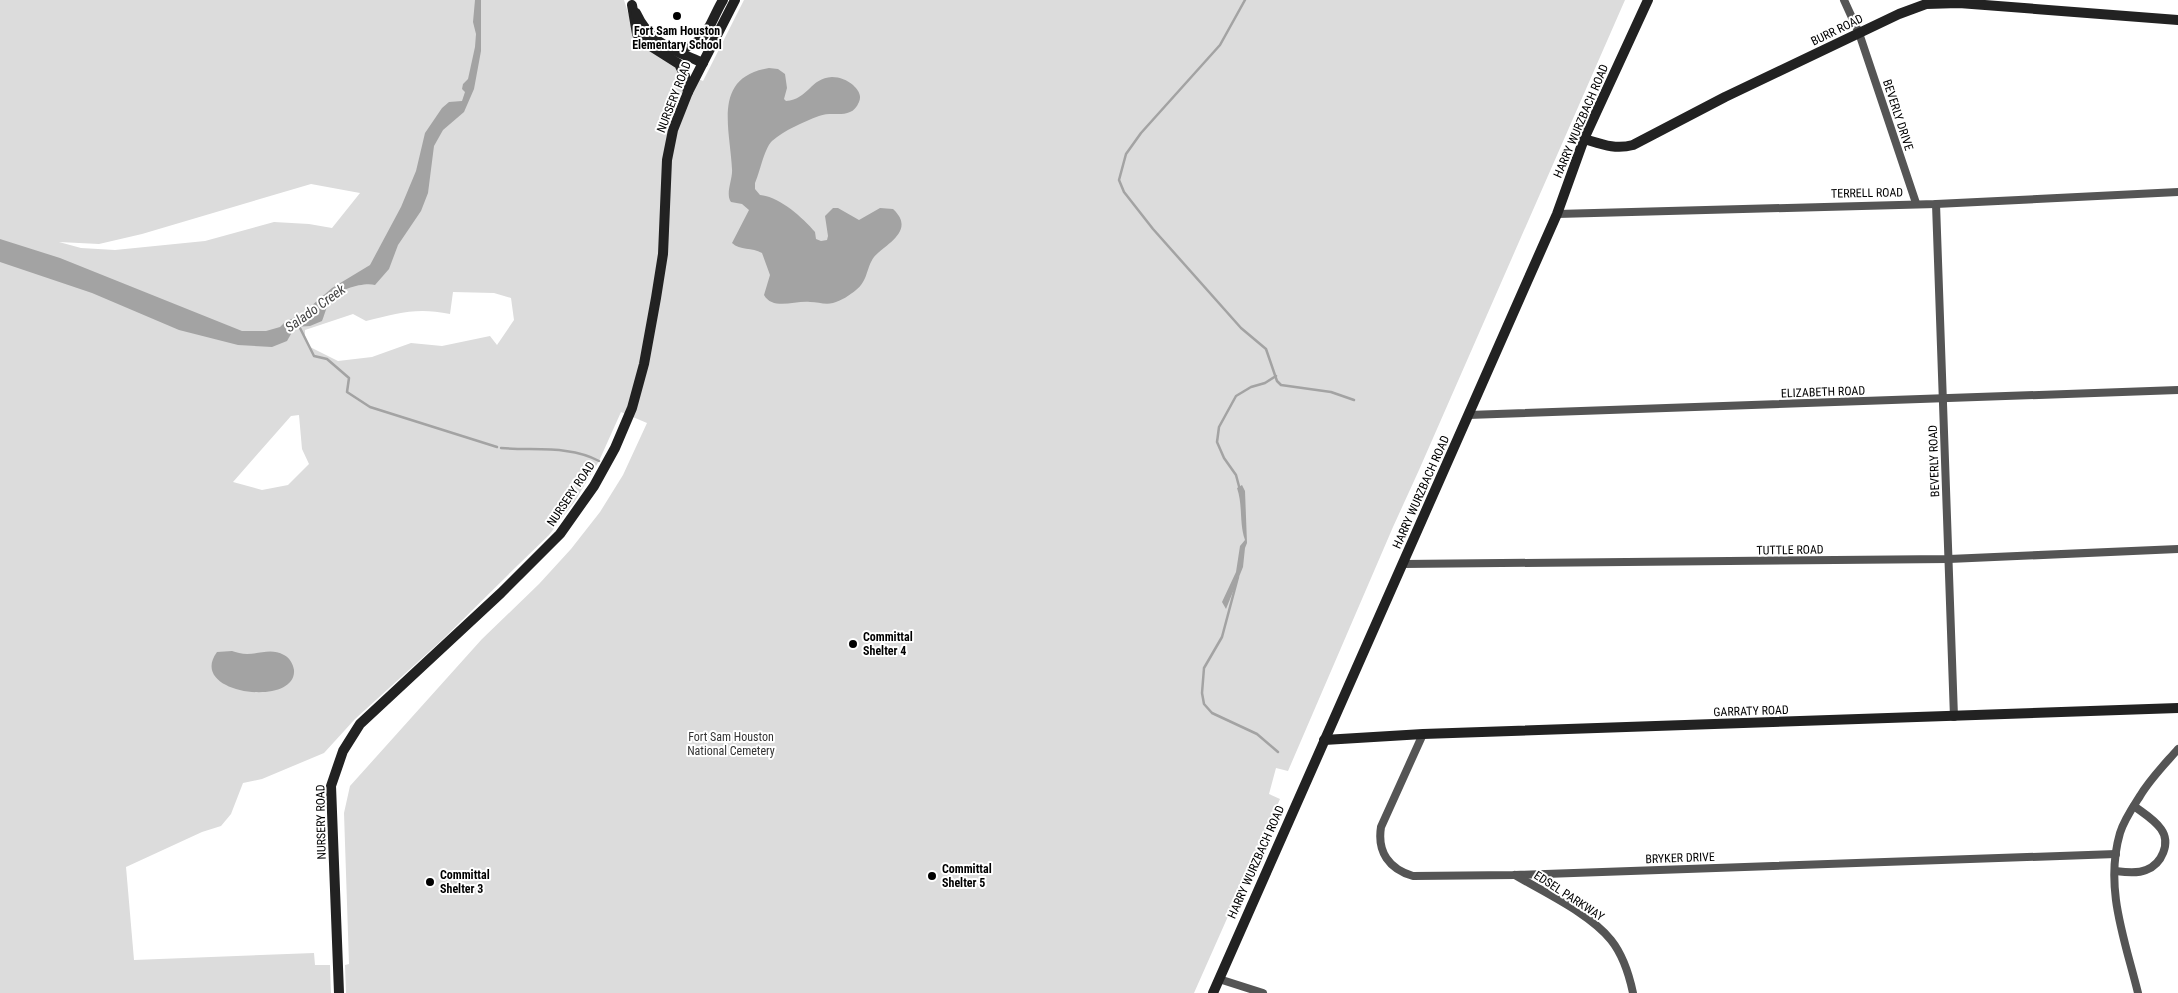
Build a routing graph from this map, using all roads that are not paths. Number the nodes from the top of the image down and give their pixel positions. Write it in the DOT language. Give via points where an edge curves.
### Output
graph roads {
  1 [pos="723,0"];
  2 [pos="735,0"];
  3 [pos="1648,0"];
  4 [pos="1844,0"];
  5 [pos="632,2"];
  6 [pos="2178,20"];
  7 [pos="1859,33"];
  8 [pos="674,50"];
  9 [pos="703,63"];
  10 [pos="688,92"];
  11 [pos="1584,140"];
  12 [pos="2178,192"];
  13 [pos="1916,204"];
  14 [pos="1936,204"];
  15 [pos="1557,214"];
  16 [pos="2178,390"];
  17 [pos="1942,399"];
  18 [pos="1468,415"];
  19 [pos="2178,549"];
  20 [pos="1949,559"];
  21 [pos="1403,564"];
  22 [pos="2178,708"];
  23 [pos="1954,717"];
  24 [pos="1423,734"];
  25 [pos="1324,740"];
  26 [pos="2178,749"];
  27 [pos="2134,806"];
  28 [pos="2116,854"];
  29 [pos="2115,871"];
  30 [pos="1515,875"];
  31 [pos="1219,979"];
  32 [pos="339,993"];
  33 [pos="1213,993"];
  34 [pos="1263,993"];
  35 [pos="1634,993"];
  36 [pos="2138,993"];
  1 -- 8 [label="street" via="701,40 690,47"];
  2 -- 9 [label="street"];
  3 -- 11 [label="street, HARRY WURZBACH ROAD"];
  4 -- 7 [label="street, BEVERLY DRIVE"];
  5 -- 8 [label="street, NURSERY ROAD" via="650,36"];
  5 -- 10 [label="street" via="637,34 648,45 679,64"];
  6 -- 7 [label="street, BURR ROAD" via="1936,2 1916,6"];
  7 -- 11 [label="street, BURR ROAD" via="1633,145 1620,148"];
  7 -- 13 [label="street, BEVERLY DRIVE"];
  8 -- 9 [label="street, NURSERY ROAD"];
  9 -- 10 [label="street, NURSERY ROAD"];
  10 -- 32 [label="street, NURSERY ROAD" via="677,116 667,160 663,254 644,364 632,408 615,448 594,486 560,534 502,593 360,724 347,742 338,764 331,786"];
  11 -- 15 [label="street, HARRY WURZBACH ROAD"];
  12 -- 14 [label="street, TERRELL ROAD"];
  13 -- 14 [label="street, TERRELL ROAD"];
  13 -- 15 [label="street, TERRELL ROAD"];
  14 -- 17 [label="street, BEVERLY ROAD"];
  15 -- 18 [label="street, HARRY WURZBACH ROAD"];
  16 -- 17 [label="street, ELIZABETH ROAD"];
  17 -- 18 [label="street, ELIZABETH ROAD"];
  17 -- 20 [label="street, BEVERLY ROAD"];
  18 -- 21 [label="street, HARRY WURZBACH ROAD"];
  19 -- 20 [label="street, TUTTLE ROAD"];
  20 -- 21 [label="street, TUTTLE ROAD"];
  20 -- 23 [label="street, BEVERLY ROAD"];
  21 -- 25 [label="street, HARRY WURZBACH ROAD"];
  22 -- 23 [label="street, GARRATY ROAD" via="2011,712"];
  23 -- 24 [label="street, GARRATY ROAD"];
  24 -- 25 [label="street, GARRATY ROAD"];
  24 -- 30 [label="street, BRYKER DRIVE" via="1381,826 1381,849 1389,863 1413,876"];
  25 -- 31 [label="street, HARRY WURZBACH ROAD"];
  26 -- 27 [label="street" via="2140,794"];
  27 -- 28 [label="street" via="2120,832"];
  27 -- 29 [label="street" via="2161,829 2166,844 2157,864 2147,870"];
  28 -- 29 [label="street"];
  28 -- 30 [label="street, BRYKER DRIVE"];
  29 -- 36 [label="street" via="2116,908"];
  30 -- 35 [label="street, EDSEL PARKWAY" via="1591,921 1611,940 1627,968"];
  31 -- 33 [label="street, HARRY WURZBACH ROAD"];
  31 -- 34 [label="street"];
}
